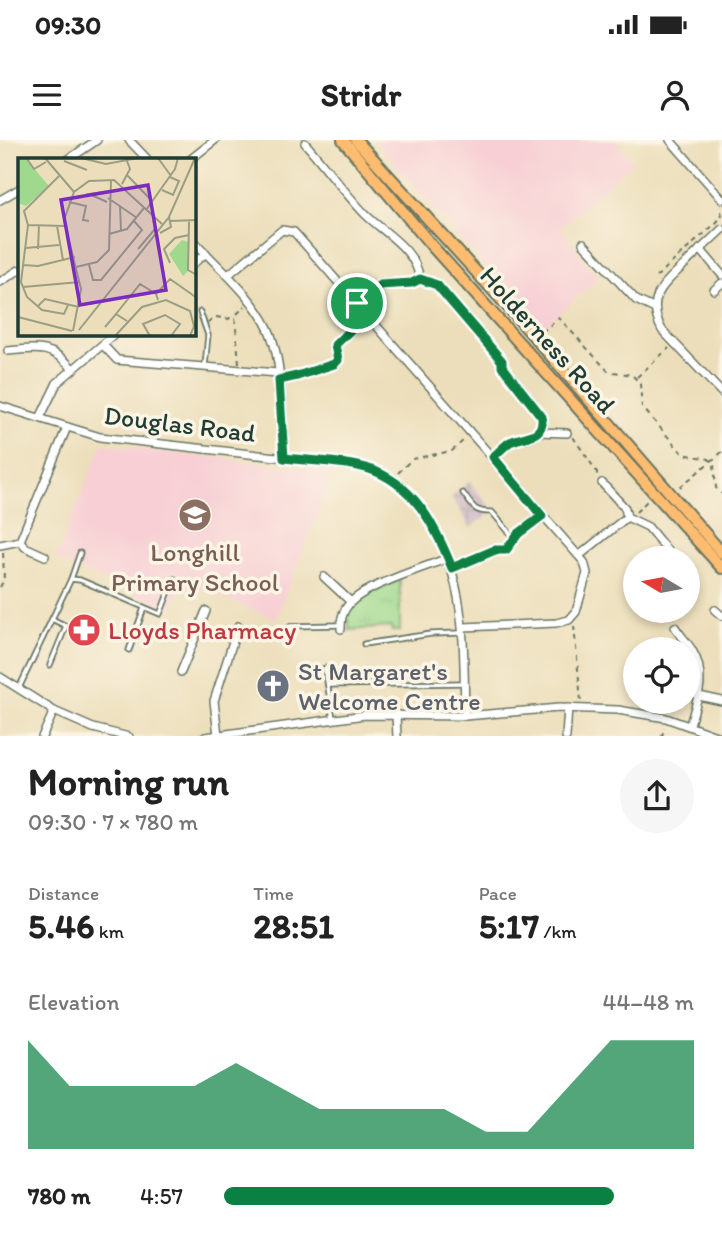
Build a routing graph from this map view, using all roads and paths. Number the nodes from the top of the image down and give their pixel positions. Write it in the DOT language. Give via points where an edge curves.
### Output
graph roads {
  1 [pos="97,140"];
  2 [pos="129,140"];
  3 [pos="215,140"];
  4 [pos="343,140"];
  5 [pos="356,140"];
  6 [pos="670,140"];
  7 [pos="305,143"];
  8 [pos="70,158"];
  9 [pos="147,158"];
  10 [pos="192,158"];
  11 [pos="18,190"];
  12 [pos="720,199"];
  13 [pos="0,200"];
  14 [pos="722,229"];
  15 [pos="196,243"];
  16 [pos="583,243"];
  17 [pos="700,249"];
  18 [pos="206,253"];
  19 [pos="196,261"];
  20 [pos="18,271"];
  21 [pos="228,275"];
  22 [pos="722,275"];
  23 [pos="656,277"];
  24 [pos="420,279"];
  25 [pos="0,282"];
  26 [pos="722,283"];
  27 [pos="714,290"];
  28 [pos="250,302"];
  29 [pos="357,303"];
  30 [pos="456,306"];
  31 [pos="655,309"];
  32 [pos="200,312"];
  33 [pos="367,314"];
  34 [pos="235,316"];
  35 [pos="205,325"];
  36 [pos="539,335"];
  37 [pos="112,336"];
  38 [pos="675,343"];
  39 [pos="103,345"];
  40 [pos="8,351"];
  41 [pos="506,367"];
  42 [pos="205,368"];
  43 [pos="73,369"];
  44 [pos="239,371"];
  45 [pos="279,377"];
  46 [pos="635,379"];
  47 [pos="722,393"];
  48 [pos="0,406"];
  49 [pos="40,418"];
  50 [pos="67,427"];
  51 [pos="538,432"];
  52 [pos="471,433"];
  53 [pos="566,433"];
  54 [pos="722,452"];
  55 [pos="493,457"];
  56 [pos="284,458"];
  57 [pos="712,463"];
  58 [pos="392,479"];
  59 [pos="602,483"];
  60 [pos="673,492"];
  61 [pos="463,493"];
  62 [pos="656,493"];
  63 [pos="722,494"];
  64 [pos="542,516"];
  65 [pos="629,518"];
  66 [pos="514,538"];
  67 [pos="20,541"];
  68 [pos="2,545"];
  69 [pos="664,546"];
  70 [pos="507,548"];
  71 [pos="80,552"];
  72 [pos="722,553"];
  73 [pos="580,555"];
  74 [pos="45,556"];
  75 [pos="448,558"];
  76 [pos="721,566"];
  77 [pos="452,568"];
  78 [pos="324,577"];
  79 [pos="71,579"];
  80 [pos="174,579"];
  81 [pos="0,587"];
  82 [pos="351,602"];
  83 [pos="144,608"];
  84 [pos="715,610"];
  85 [pos="206,611"];
  86 [pos="722,615"];
  87 [pos="52,619"];
  88 [pos="569,620"];
  89 [pos="238,626"];
  90 [pos="290,626"];
  91 [pos="341,627"];
  92 [pos="675,627"];
  93 [pos="199,630"];
  94 [pos="463,630"];
  95 [pos="681,637"];
  96 [pos="233,638"];
  97 [pos="364,644"];
  98 [pos="129,650"];
  99 [pos="50,665"];
  100 [pos="325,668"];
  101 [pos="181,672"];
  102 [pos="0,677"];
  103 [pos="464,683"];
  104 [pos="328,685"];
  105 [pos="19,688"];
  106 [pos="700,696"];
  107 [pos="722,701"];
  108 [pos="568,708"];
  109 [pos="582,709"];
  110 [pos="54,711"];
  111 [pos="396,714"];
  112 [pos="693,714"];
  113 [pos="465,716"];
  114 [pos="666,718"];
  115 [pos="333,719"];
  116 [pos="690,724"];
  117 [pos="218,735"];
  118 [pos="42,736"];
  119 [pos="125,736"];
  120 [pos="397,736"];
  121 [pos="566,736"];
  122 [pos="662,736"];
  123 [pos="717,736"];
  1 -- 8 [label="street"];
  2 -- 9 [label="street"];
  3 -- 10 [label="street"];
  4 -- 62 [label="highway, Holderness Road" via="432,246"];
  5 -- 72 [label="highway, Holderness Road"];
  6 -- 12 [label="street"];
  7 -- 24 [label="street" via="365,214 398,242 418,268"];
  11 -- 13 [label="street"];
  12 -- 23 [label="path" via="722,216"];
  14 -- 17 [label="street"];
  15 -- 18 [label="street"];
  16 -- 31 [label="street" via="636,300"];
  17 -- 22 [label="street"];
  17 -- 31 [label="street" via="662,285"];
  18 -- 19 [label="street"];
  18 -- 21 [label="street"];
  20 -- 25 [label="street"];
  21 -- 28 [label="street"];
  21 -- 29 [label="street" via="276,234 288,230"];
  24 -- 29 [label="street" via="380,285"];
  24 -- 30 [label="street" via="437,285"];
  26 -- 27 [label="street"];
  28 -- 34 [label="path"];
  28 -- 45 [label="street" via="268,328"];
  29 -- 33 [label="street"];
  30 -- 41 [label="path"];
  31 -- 38 [label="street" via="662,330"];
  32 -- 35 [label="lane"];
  33 -- 45 [label="path" via="335,345 338,360 334,364"];
  33 -- 52 [label="street"];
  34 -- 35 [label="path" via="216,317"];
  34 -- 44 [label="path"];
  35 -- 42 [label="lane"];
  36 -- 46 [label="path" via="559,318 608,371"];
  37 -- 39 [label="street"];
  38 -- 46 [label="path"];
  38 -- 47 [label="street"];
  39 -- 42 [label="street" via="117,360"];
  39 -- 43 [label="street"];
  40 -- 43 [label="street" via="48,349"];
  41 -- 51 [label="street" via="542,417"];
  42 -- 44 [label="street"];
  43 -- 49 [label="street" via="57,383"];
  44 -- 45 [label="street"];
  45 -- 56 [label="street"];
  46 -- 57 [label="path" via="640,384 642,407 683,454"];
  48 -- 49 [label="street, Douglas Road"];
  49 -- 50 [label="street, Douglas Road"];
  50 -- 56 [label="street, Douglas Road" via="100,437"];
  50 -- 67 [label="street"];
  51 -- 53 [label="street"];
  51 -- 55 [label="street" via="511,442"];
  52 -- 55 [label="street"];
  52 -- 58 [label="path" via="452,451 412,459"];
  53 -- 59 [label="path"];
  54 -- 57 [label="path"];
  55 -- 64 [label="street"];
  56 -- 58 [label="street, Douglas Road" via="364,467"];
  57 -- 60 [label="path"];
  57 -- 63 [label="path" via="716,488"];
  58 -- 75 [label="street, Douglas Road" via="409,492"];
  59 -- 65 [label="street"];
  61 -- 66 [label="lane" via="475,510 492,512"];
  62 -- 65 [label="path"];
  62 -- 76 [label="highway, Holderness Road"];
  64 -- 66 [label="street"];
  64 -- 73 [label="street"];
  65 -- 69 [label="street" via="648,527"];
  65 -- 73 [label="street"];
  66 -- 70 [label="street"];
  67 -- 68 [label="street"];
  67 -- 74 [label="street"];
  68 -- 81 [label="path" via="4,580"];
  70 -- 77 [label="path"];
  71 -- 79 [label="lane"];
  73 -- 88 [label="street" via="587,573 576,612"];
  75 -- 77 [label="street, Douglas Road"];
  75 -- 82 [label="street"];
  77 -- 94 [label="street, Douglas Road"];
  78 -- 82 [label="street"];
  79 -- 83 [label="lane"];
  79 -- 87 [label="lane"];
  80 -- 83 [label="lane" via="160,614"];
  82 -- 91 [label="street" via="343,612"];
  83 -- 98 [label="lane"];
  84 -- 86 [label="street"];
  85 -- 93 [label="street"];
  87 -- 99 [label="lane" via="66,625"];
  87 -- 105 [label="lane"];
  88 -- 94 [label="street"];
  88 -- 109 [label="path" via="576,628"];
  89 -- 96 [label="street"];
  90 -- 91 [label="lane"];
  92 -- 95 [label="street"];
  93 -- 96 [label="street"];
  93 -- 101 [label="street"];
  94 -- 97 [label="lane"];
  94 -- 103 [label="street, Douglas Road"];
  96 -- 117 [label="street" via="214,701"];
  100 -- 104 [label="lane"];
  102 -- 105 [label="street"];
  103 -- 104 [label="lane"];
  103 -- 113 [label="street, Douglas Road"];
  104 -- 115 [label="lane"];
  105 -- 110 [label="street"];
  106 -- 107 [label="street"];
  108 -- 109 [label="street"];
  108 -- 113 [label="street"];
  108 -- 121 [label="street"];
  109 -- 114 [label="street"];
  110 -- 118 [label="street"];
  110 -- 119 [label="street"];
  111 -- 113 [label="street"];
  111 -- 115 [label="street"];
  111 -- 120 [label="street"];
  112 -- 116 [label="street"];
  114 -- 116 [label="street"];
  114 -- 122 [label="path"];
  115 -- 117 [label="street"];
  116 -- 123 [label="street"];
}
